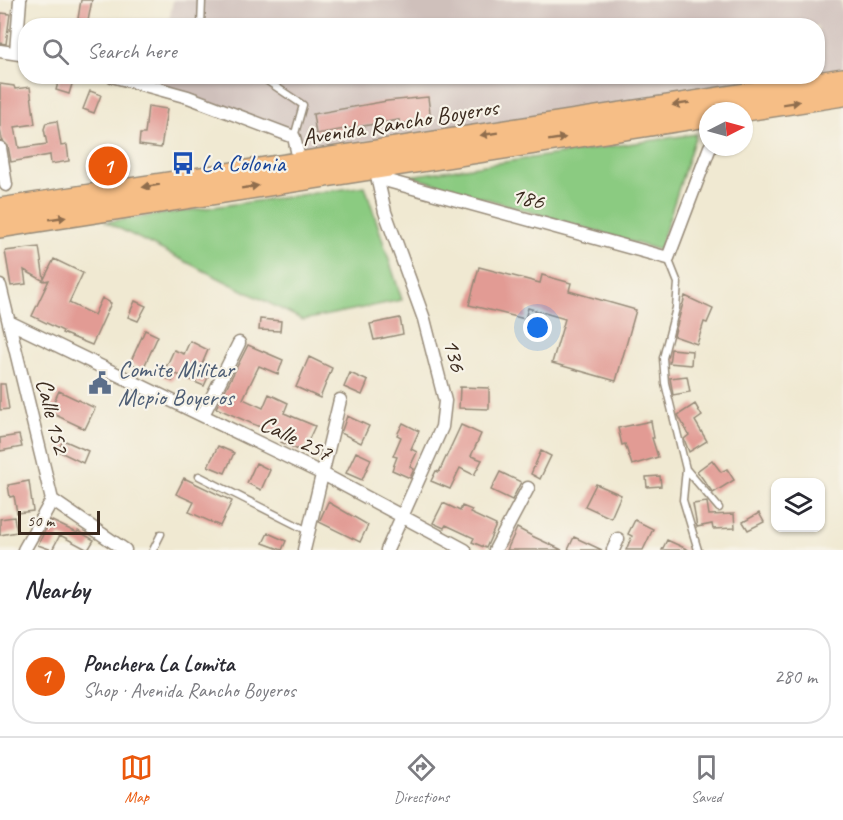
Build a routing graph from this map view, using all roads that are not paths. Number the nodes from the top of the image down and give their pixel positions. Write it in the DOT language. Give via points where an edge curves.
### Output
graph roads {
  1 [pos="20,0"];
  2 [pos="202,0"];
  3 [pos="20,18"];
  4 [pos="201,18"];
  5 [pos="0,51"];
  6 [pos="18,53"];
  7 [pos="843,79"];
  8 [pos="825,82"];
  9 [pos="141,84"];
  10 [pos="272,84"];
  11 [pos="811,84"];
  12 [pos="843,95"];
  13 [pos="753,109"];
  14 [pos="699,118"];
  15 [pos="294,137"];
  16 [pos="0,148"];
  17 [pos="707,156"];
  18 [pos="300,164"];
  19 [pos="376,172"];
  20 [pos="6,185"];
  21 [pos="0,209"];
  22 [pos="0,227"];
  23 [pos="668,258"];
  24 [pos="0,286"];
  25 [pos="9,322"];
  26 [pos="239,343"];
  27 [pos="340,399"];
  28 [pos="203,415"];
  29 [pos="686,469"];
  30 [pos="323,474"];
  31 [pos="199,476"];
  32 [pos="528,488"];
  33 [pos="51,500"];
  34 [pos="718,508"];
  35 [pos="403,516"];
  36 [pos="309,532"];
  37 [pos="161,534"];
  38 [pos="109,546"];
  39 [pos="24,550"];
  40 [pos="124,550"];
  41 [pos="153,550"];
  42 [pos="304,550"];
  43 [pos="387,550"];
  44 [pos="465,550"];
  45 [pos="495,550"];
  46 [pos="698,550"];
  1 -- 3 [label="street"];
  2 -- 4 [label="lane"];
  5 -- 6 [label="street"];
  7 -- 8 [label="highway, Avenida Rancho Boyeros, one-way"];
  9 -- 15 [label="street" via="188,97"];
  10 -- 15 [label="lane" via="303,105"];
  11 -- 18 [label="highway, Avenida Rancho Boyeros, one-way"];
  13 -- 12 [label="highway, one-way"];
  19 -- 14 [label="highway, Avenida Rancho Boyeros, one-way"];
  15 -- 18 [label="street"];
  16 -- 20 [label="street"];
  17 -- 23 [label="street"];
  18 -- 21 [label="highway, Avenida Rancho Boyeros, one-way"];
  22 -- 19 [label="highway, Avenida Rancho Boyeros, one-way"];
  19 -- 23 [label="street, 186"];
  19 -- 35 [label="street, 136" via="385,212 424,319 445,401 442,427"];
  23 -- 29 [label="lane" via="678,283 663,358 664,374"];
  24 -- 25 [label="street, Calle 152"];
  25 -- 28 [label="street, Calle 257"];
  25 -- 33 [label="street, Calle 152"];
  26 -- 28 [label="street"];
  27 -- 30 [label="street"];
  28 -- 30 [label="street, Calle 257"];
  29 -- 34 [label="lane"];
  29 -- 46 [label="lane" via="683,500"];
  30 -- 35 [label="street, Calle 257"];
  30 -- 36 [label="street"];
  31 -- 36 [label="lane"];
  32 -- 45 [label="street"];
  33 -- 38 [label="street"];
  33 -- 39 [label="street"];
  35 -- 43 [label="street, 136"];
  35 -- 44 [label="street, Calle 257"];
  36 -- 42 [label="street"];
  37 -- 41 [label="lane"];
  38 -- 40 [label="street"];
}
